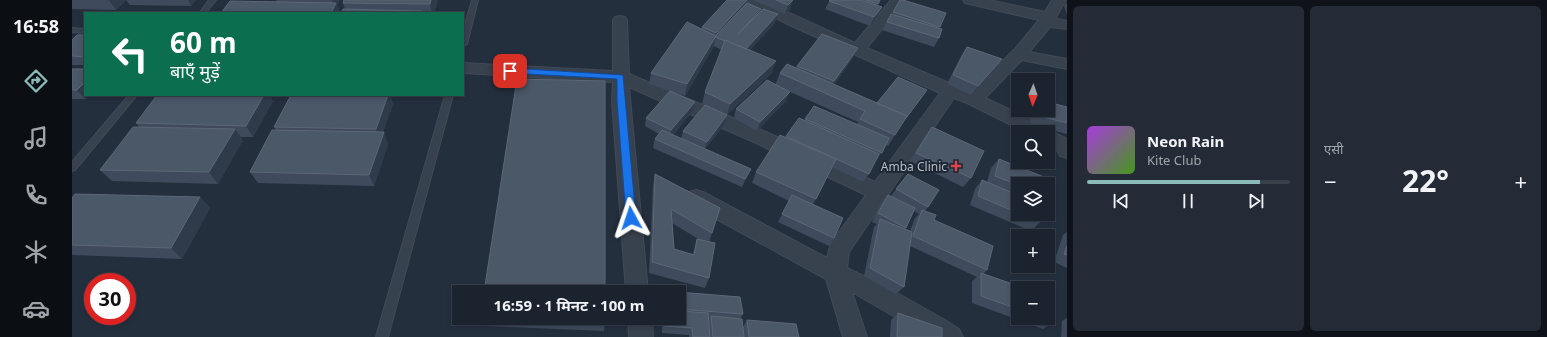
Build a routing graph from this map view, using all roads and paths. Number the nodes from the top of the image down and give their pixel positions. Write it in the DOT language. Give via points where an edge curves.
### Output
graph roads {
  1 [pos="212,0"];
  2 [pos="475,0"];
  3 [pos="750,0"];
  4 [pos="898,0"];
  5 [pos="970,0"];
  6 [pos="1059,0"];
  7 [pos="203,12"];
  8 [pos="620,20"];
  9 [pos="1048,20"];
  10 [pos="1067,25"];
  11 [pos="72,30"];
  12 [pos="84,30"];
  13 [pos="464,40"];
  14 [pos="858,50"];
  15 [pos="1019,55"];
  16 [pos="1067,64"];
  17 [pos="464,68"];
  18 [pos="621,77"];
  19 [pos="950,91"];
  20 [pos="132,96"];
  21 [pos="449,96"];
  22 [pos="973,99"];
  23 [pos="1027,125"];
  24 [pos="1055,141"];
  25 [pos="1066,148"];
  26 [pos="72,168"];
  27 [pos="680,189"];
  28 [pos="879,192"];
  29 [pos="835,273"];
  30 [pos="637,285"];
  31 [pos="640,325"];
  32 [pos="382,337"];
  33 [pos="641,337"];
  34 [pos="855,337"];
  35 [pos="951,337"];
  1 -- 7 [label="lane"];
  2 -- 13 [label="lane"];
  3 -- 14 [label="street"];
  4 -- 14 [label="street"];
  5 -- 9 [label="street"];
  6 -- 9 [label="street"];
  8 -- 18 [label="street"];
  9 -- 10 [label="street"];
  9 -- 15 [label="street"];
  11 -- 12 [label="lane"];
  14 -- 19 [label="street"];
  15 -- 16 [label="street"];
  15 -- 22 [label="street"];
  17 -- 18 [label="street"];
  18 -- 28 [label="street"];
  18 -- 30 [label="street"];
  19 -- 22 [label="street"];
  19 -- 28 [label="street"];
  20 -- 26 [label="lane"];
  21 -- 32 [label="lane"];
  22 -- 23 [label="street"];
  24 -- 25 [label="street"];
  27 -- 29 [label="street"];
  28 -- 29 [label="street" via="839,250"];
  29 -- 34 [label="street"];
  29 -- 35 [label="street"];
  31 -- 33 [label="street"];
}
